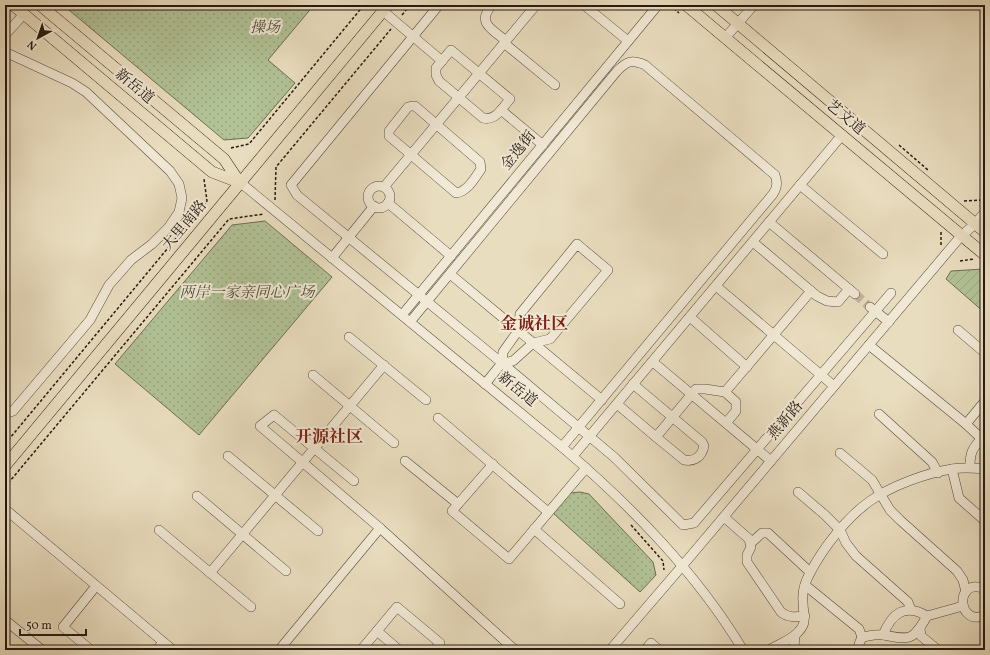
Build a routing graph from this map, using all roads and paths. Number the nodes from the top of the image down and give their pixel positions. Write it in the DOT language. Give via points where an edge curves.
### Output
graph roads {
  1 [pos="13,5"];
  2 [pos="40,5"];
  3 [pos="364,5"];
  4 [pos="440,5"];
  5 [pos="492,5"];
  6 [pos="536,5"];
  7 [pos="584,5"];
  8 [pos="686,5"];
  9 [pos="716,5"];
  10 [pos="754,5"];
  11 [pos="654,6"];
  12 [pos="385,8"];
  13 [pos="24,14"];
  14 [pos="739,24"];
  15 [pos="5,35"];
  16 [pos="414,36"];
  17 [pos="725,38"];
  18 [pos="628,41"];
  19 [pos="505,42"];
  20 [pos="5,52"];
  21 [pos="442,61"];
  22 [pos="479,73"];
  23 [pos="555,85"];
  24 [pos="459,98"];
  25 [pos="501,110"];
  26 [pos="436,125"];
  27 [pos="842,135"];
  28 [pos="543,145"];
  29 [pos="231,148"];
  30 [pos="411,155"];
  31 [pos="204,178"];
  32 [pos="241,183"];
  33 [pos="800,185"];
  34 [pos="384,187"];
  35 [pos="388,203"];
  36 [pos="374,206"];
  37 [pos="985,212"];
  38 [pos="266,214"];
  39 [pos="769,222"];
  40 [pos="975,224"];
  41 [pos="985,232"];
  42 [pos="961,236"];
  43 [pos="348,238"];
  44 [pos="753,242"];
  45 [pos="883,254"];
  46 [pos="451,256"];
  47 [pos="981,257"];
  48 [pos="332,258"];
  49 [pos="960,261"];
  50 [pos="450,274"];
  51 [pos="716,286"];
  52 [pos="811,291"];
  53 [pos="892,293"];
  54 [pos="419,295"];
  55 [pos="427,302"];
  56 [pos="873,309"];
  57 [pos="402,315"];
  58 [pos="690,317"];
  59 [pos="410,322"];
  60 [pos="889,322"];
  61 [pos="518,330"];
  62 [pos="958,330"];
  63 [pos="774,335"];
  64 [pos="349,337"];
  65 [pos="533,343"];
  66 [pos="869,345"];
  67 [pos="985,353"];
  68 [pos="652,362"];
  69 [pos="502,363"];
  70 [pos="384,365"];
  71 [pos="747,367"];
  72 [pos="313,375"];
  73 [pos="821,375"];
  74 [pos="485,384"];
  75 [pos="633,384"];
  76 [pos="834,386"];
  77 [pos="725,392"];
  78 [pos="692,394"];
  79 [pos="426,400"];
  80 [pos="602,400"];
  81 [pos="985,401"];
  82 [pos="617,404"];
  83 [pos="350,406"];
  84 [pos="5,414"];
  85 [pos="879,414"];
  86 [pos="672,417"];
  87 [pos="438,418"];
  88 [pos="726,423"];
  89 [pos="966,424"];
  90 [pos="578,428"];
  91 [pos="656,436"];
  92 [pos="589,437"];
  93 [pos="983,440"];
  94 [pos="394,443"];
  95 [pos="5,444"];
  96 [pos="562,447"];
  97 [pos="315,448"];
  98 [pos="758,449"];
  99 [pos="840,454"];
  100 [pos="228,456"];
  101 [pos="573,456"];
  102 [pos="405,461"];
  103 [pos="771,461"];
  104 [pos="304,462"];
  105 [pos="493,464"];
  106 [pos="5,465"];
  107 [pos="970,467"];
  108 [pos="586,468"];
  109 [pos="952,469"];
  110 [pos="985,469"];
  111 [pos="938,472"];
  112 [pos="354,481"];
  113 [pos="5,486"];
  114 [pos="798,492"];
  115 [pos="881,494"];
  116 [pos="275,495"];
  117 [pos="198,496"];
  118 [pos="458,504"];
  119 [pos="5,509"];
  120 [pos="548,512"];
  121 [pos="724,517"];
  122 [pos="985,521"];
  123 [pos="632,525"];
  124 [pos="380,528"];
  125 [pos="534,529"];
  126 [pos="159,530"];
  127 [pos="840,530"];
  128 [pos="318,531"];
  129 [pos="242,534"];
  130 [pos="751,542"];
  131 [pos="682,566"];
  132 [pos="286,570"];
  133 [pos="664,570"];
  134 [pos="810,572"];
  135 [pos="210,573"];
  136 [pos="804,585"];
  137 [pos="96,586"];
  138 [pos="985,589"];
  139 [pos="966,592"];
  140 [pos="620,604"];
  141 [pos="963,606"];
  142 [pos="251,607"];
  143 [pos="911,610"];
  144 [pos="985,615"];
  145 [pos="805,616"];
  146 [pos="927,616"];
  147 [pos="5,620"];
  148 [pos="920,629"];
  149 [pos="377,631"];
  150 [pos="883,635"];
  151 [pos="795,636"];
  152 [pos="862,637"];
  153 [pos="163,642"];
  154 [pos="42,650"];
  155 [pos="91,650"];
  156 [pos="157,650"];
  157 [pos="173,650"];
  158 [pos="279,650"];
  159 [pos="361,650"];
  160 [pos="399,650"];
  161 [pos="434,650"];
  162 [pos="515,650"];
  163 [pos="610,650"];
  164 [pos="645,650"];
  165 [pos="659,650"];
  166 [pos="744,650"];
  167 [pos="769,650"];
  168 [pos="795,650"];
  169 [pos="858,650"];
  170 [pos="938,650"];
  1 -- 13 [label="main road, 新岳道"];
  2 -- 32 [label="main road, 新岳道" via="224,159"];
  3 -- 29 [label="path" via="249,144"];
  4 -- 16 [label="street"];
  5 -- 19 [label="street" via="484,18 486,24"];
  6 -- 19 [label="street"];
  7 -- 18 [label="street"];
  8 -- 17 [label="main road, 艺文道"];
  9 -- 14 [label="main road, 艺文道"];
  10 -- 14 [label="street"];
  11 -- 18 [label="street, 金逸街"];
  12 -- 16 [label="street"];
  12 -- 32 [label="main road, 大里南路"];
  13 -- 15 [label="street"];
  13 -- 32 [label="main road, 新岳道" via="212,172"];
  14 -- 17 [label="street"];
  14 -- 40 [label="main road, 艺文道"];
  16 -- 21 [label="street"];
  16 -- 43 [label="street" via="291,186 297,195"];
  17 -- 27 [label="main road, 艺文道"];
  18 -- 28 [label="street, 金逸街"];
  19 -- 22 [label="street"];
  19 -- 23 [label="street"];
  20 -- 84 [label="street" via="86,92 170,171 180,184 182,198 179,212 168,228 131,260 109,285 90,320 13,411"];
  21 -- 22 [label="street" via="451,50"];
  21 -- 24 [label="street" via="436,68 436,75 439,81"];
  22 -- 24 [label="street"];
  22 -- 25 [label="street" via="510,100"];
  24 -- 25 [label="street" via="483,118 494,117"];
  24 -- 26 [label="street"];
  25 -- 28 [label="street"];
  26 -- 30 [label="street"];
  26 -- 30 [label="street" via="415,106 408,107 389,131 389,136"];
  26 -- 30 [label="street" via="480,162 481,169 464,190 456,192"];
  27 -- 33 [label="street"];
  27 -- 42 [label="main road, 艺文道"];
  28 -- 46 [label="street, 金逸街"];
  30 -- 34 [label="street"];
  31 -- 95 [label="path" via="207,201"];
  32 -- 48 [label="street, 新岳道"];
  32 -- 106 [label="main road, 大里南路"];
  33 -- 39 [label="street"];
  33 -- 45 [label="street"];
  34 -- 35 [label="street" via="389,192"];
  34 -- 36 [label="street" via="373,188 369,194 369,201"];
  35 -- 36 [label="street" via="381,208"];
  35 -- 46 [label="street"];
  36 -- 43 [label="street"];
  37 -- 40 [label="street, 燕新路"];
  38 -- 113 [label="path" via="229,219"];
  39 -- 44 [label="street"];
  39 -- 52 [label="street" via="852,291 838,302 827,301"];
  40 -- 41 [label="main road, 艺文道"];
  40 -- 42 [label="street, 燕新路"];
  42 -- 47 [label="main road, 艺文道"];
  42 -- 60 [label="street, 燕新路"];
  43 -- 48 [label="street"];
  43 -- 54 [label="street"];
  44 -- 51 [label="street"];
  44 -- 52 [label="street"];
  46 -- 54 [label="street, 金逸街"];
  47 -- 49 [label="path"];
  48 -- 57 [label="street, 新岳道"];
  50 -- 55 [label="street"];
  50 -- 61 [label="street"];
  50 -- 80 [label="street" via="617,71 626,63 636,61 645,65 775,175 777,181 774,194"];
  51 -- 58 [label="street"];
  51 -- 63 [label="street"];
  52 -- 63 [label="street"];
  53 -- 56 [label="street"];
  54 -- 55 [label="street"];
  54 -- 57 [label="street, 金逸街"];
  55 -- 59 [label="street"];
  55 -- 69 [label="street"];
  56 -- 60 [label="street"];
  56 -- 73 [label="street"];
  57 -- 59 [label="street, 新岳道"];
  58 -- 68 [label="street"];
  58 -- 71 [label="street"];
  59 -- 74 [label="street, 新岳道"];
  60 -- 66 [label="street, 燕新路"];
  61 -- 65 [label="street"];
  61 -- 65 [label="street" via="520,314 578,244 608,270 550,339"];
  61 -- 69 [label="street" via="503,352"];
  62 -- 67 [label="street"];
  63 -- 71 [label="street"];
  63 -- 73 [label="street"];
  64 -- 70 [label="street"];
  65 -- 69 [label="street" via="513,361"];
  65 -- 80 [label="street"];
  66 -- 76 [label="street, 燕新路"];
  66 -- 89 [label="street"];
  68 -- 75 [label="street"];
  68 -- 78 [label="street"];
  69 -- 74 [label="street"];
  69 -- 90 [label="street"];
  70 -- 79 [label="street"];
  70 -- 83 [label="street"];
  71 -- 77 [label="street"];
  72 -- 83 [label="street"];
  73 -- 76 [label="street"];
  73 -- 98 [label="street"];
  74 -- 96 [label="street, 新岳道"];
  75 -- 82 [label="street"];
  75 -- 86 [label="street"];
  76 -- 103 [label="street, 燕新路"];
  77 -- 78 [label="street" via="696,389"];
  77 -- 88 [label="street" via="736,402 736,411"];
  78 -- 86 [label="street"];
  78 -- 88 [label="street"];
  80 -- 90 [label="street"];
  81 -- 89 [label="street"];
  82 -- 91 [label="street"];
  82 -- 92 [label="street"];
  83 -- 94 [label="street"];
  83 -- 97 [label="street"];
  85 -- 111 [label="street" via="932,462"];
  86 -- 91 [label="street"];
  86 -- 91 [label="street" via="704,446 695,460 684,460"];
  87 -- 105 [label="street"];
  88 -- 98 [label="street"];
  89 -- 93 [label="street"];
  90 -- 92 [label="street"];
  90 -- 96 [label="street"];
  92 -- 98 [label="street" via="614,457 683,524 694,523"];
  92 -- 101 [label="street"];
  93 -- 107 [label="street" via="972,449"];
  96 -- 101 [label="street, 新岳道"];
  97 -- 104 [label="street"];
  97 -- 104 [label="street" via="274,415 260,426"];
  97 -- 112 [label="street"];
  98 -- 103 [label="street"];
  99 -- 115 [label="street" via="872,480"];
  100 -- 116 [label="street"];
  101 -- 108 [label="street, 新岳道"];
  102 -- 118 [label="street"];
  103 -- 121 [label="street, 燕新路"];
  104 -- 116 [label="street"];
  104 -- 124 [label="street"];
  105 -- 118 [label="street"];
  105 -- 120 [label="street"];
  107 -- 109 [label="street"];
  107 -- 110 [label="street"];
  108 -- 120 [label="street"];
  108 -- 131 [label="street, 新岳道" via="642,521"];
  109 -- 111 [label="street"];
  109 -- 122 [label="street" via="959,498"];
  111 -- 115 [label="street"];
  114 -- 127 [label="street"];
  115 -- 127 [label="street" via="859,510"];
  115 -- 139 [label="street" via="890,510 957,571"];
  116 -- 128 [label="street"];
  116 -- 129 [label="street"];
  117 -- 129 [label="street"];
  118 -- 125 [label="street" via="452,511 509,559"];
  119 -- 137 [label="street"];
  120 -- 125 [label="street"];
  121 -- 130 [label="street"];
  121 -- 131 [label="street, 燕新路"];
  123 -- 133 [label="path" via="663,561"];
  124 -- 158 [label="street"];
  124 -- 162 [label="street"];
  125 -- 140 [label="street"];
  126 -- 135 [label="street"];
  127 -- 134 [label="street"];
  127 -- 143 [label="street" via="846,544 856,556 908,602"];
  129 -- 132 [label="street"];
  129 -- 135 [label="street"];
  130 -- 134 [label="street" via="762,533 768,533"];
  130 -- 145 [label="street" via="747,562 781,612 794,617"];
  131 -- 163 [label="street, 燕新路"];
  131 -- 166 [label="street, 新岳道" via="721,615"];
  134 -- 136 [label="street"];
  135 -- 142 [label="street"];
  136 -- 145 [label="street"];
  136 -- 152 [label="street" via="860,629"];
  137 -- 153 [label="street"];
  137 -- 155 [label="street" via="63,627"];
  138 -- 139 [label="street" via="975,587"];
  139 -- 141 [label="street" via="962,601"];
  141 -- 144 [label="street" via="968,614 978,617"];
  141 -- 146 [label="street"];
  143 -- 146 [label="street"];
  143 -- 150 [label="street" via="897,613 890,620"];
  145 -- 151 [label="street" via="801,629"];
  146 -- 148 [label="street"];
  147 -- 154 [label="street"];
  148 -- 150 [label="street" via="906,638"];
  148 -- 170 [label="street" via="921,636"];
  149 -- 159 [label="street"];
  149 -- 160 [label="street"];
  149 -- 161 [label="street" via="397,607 440,643"];
  150 -- 152 [label="street"];
  151 -- 167 [label="street"];
  151 -- 168 [label="street"];
  152 -- 169 [label="street"];
  153 -- 156 [label="street"];
  153 -- 157 [label="street"];
  164 -- 165 [label="street" via="651,643"];
}
